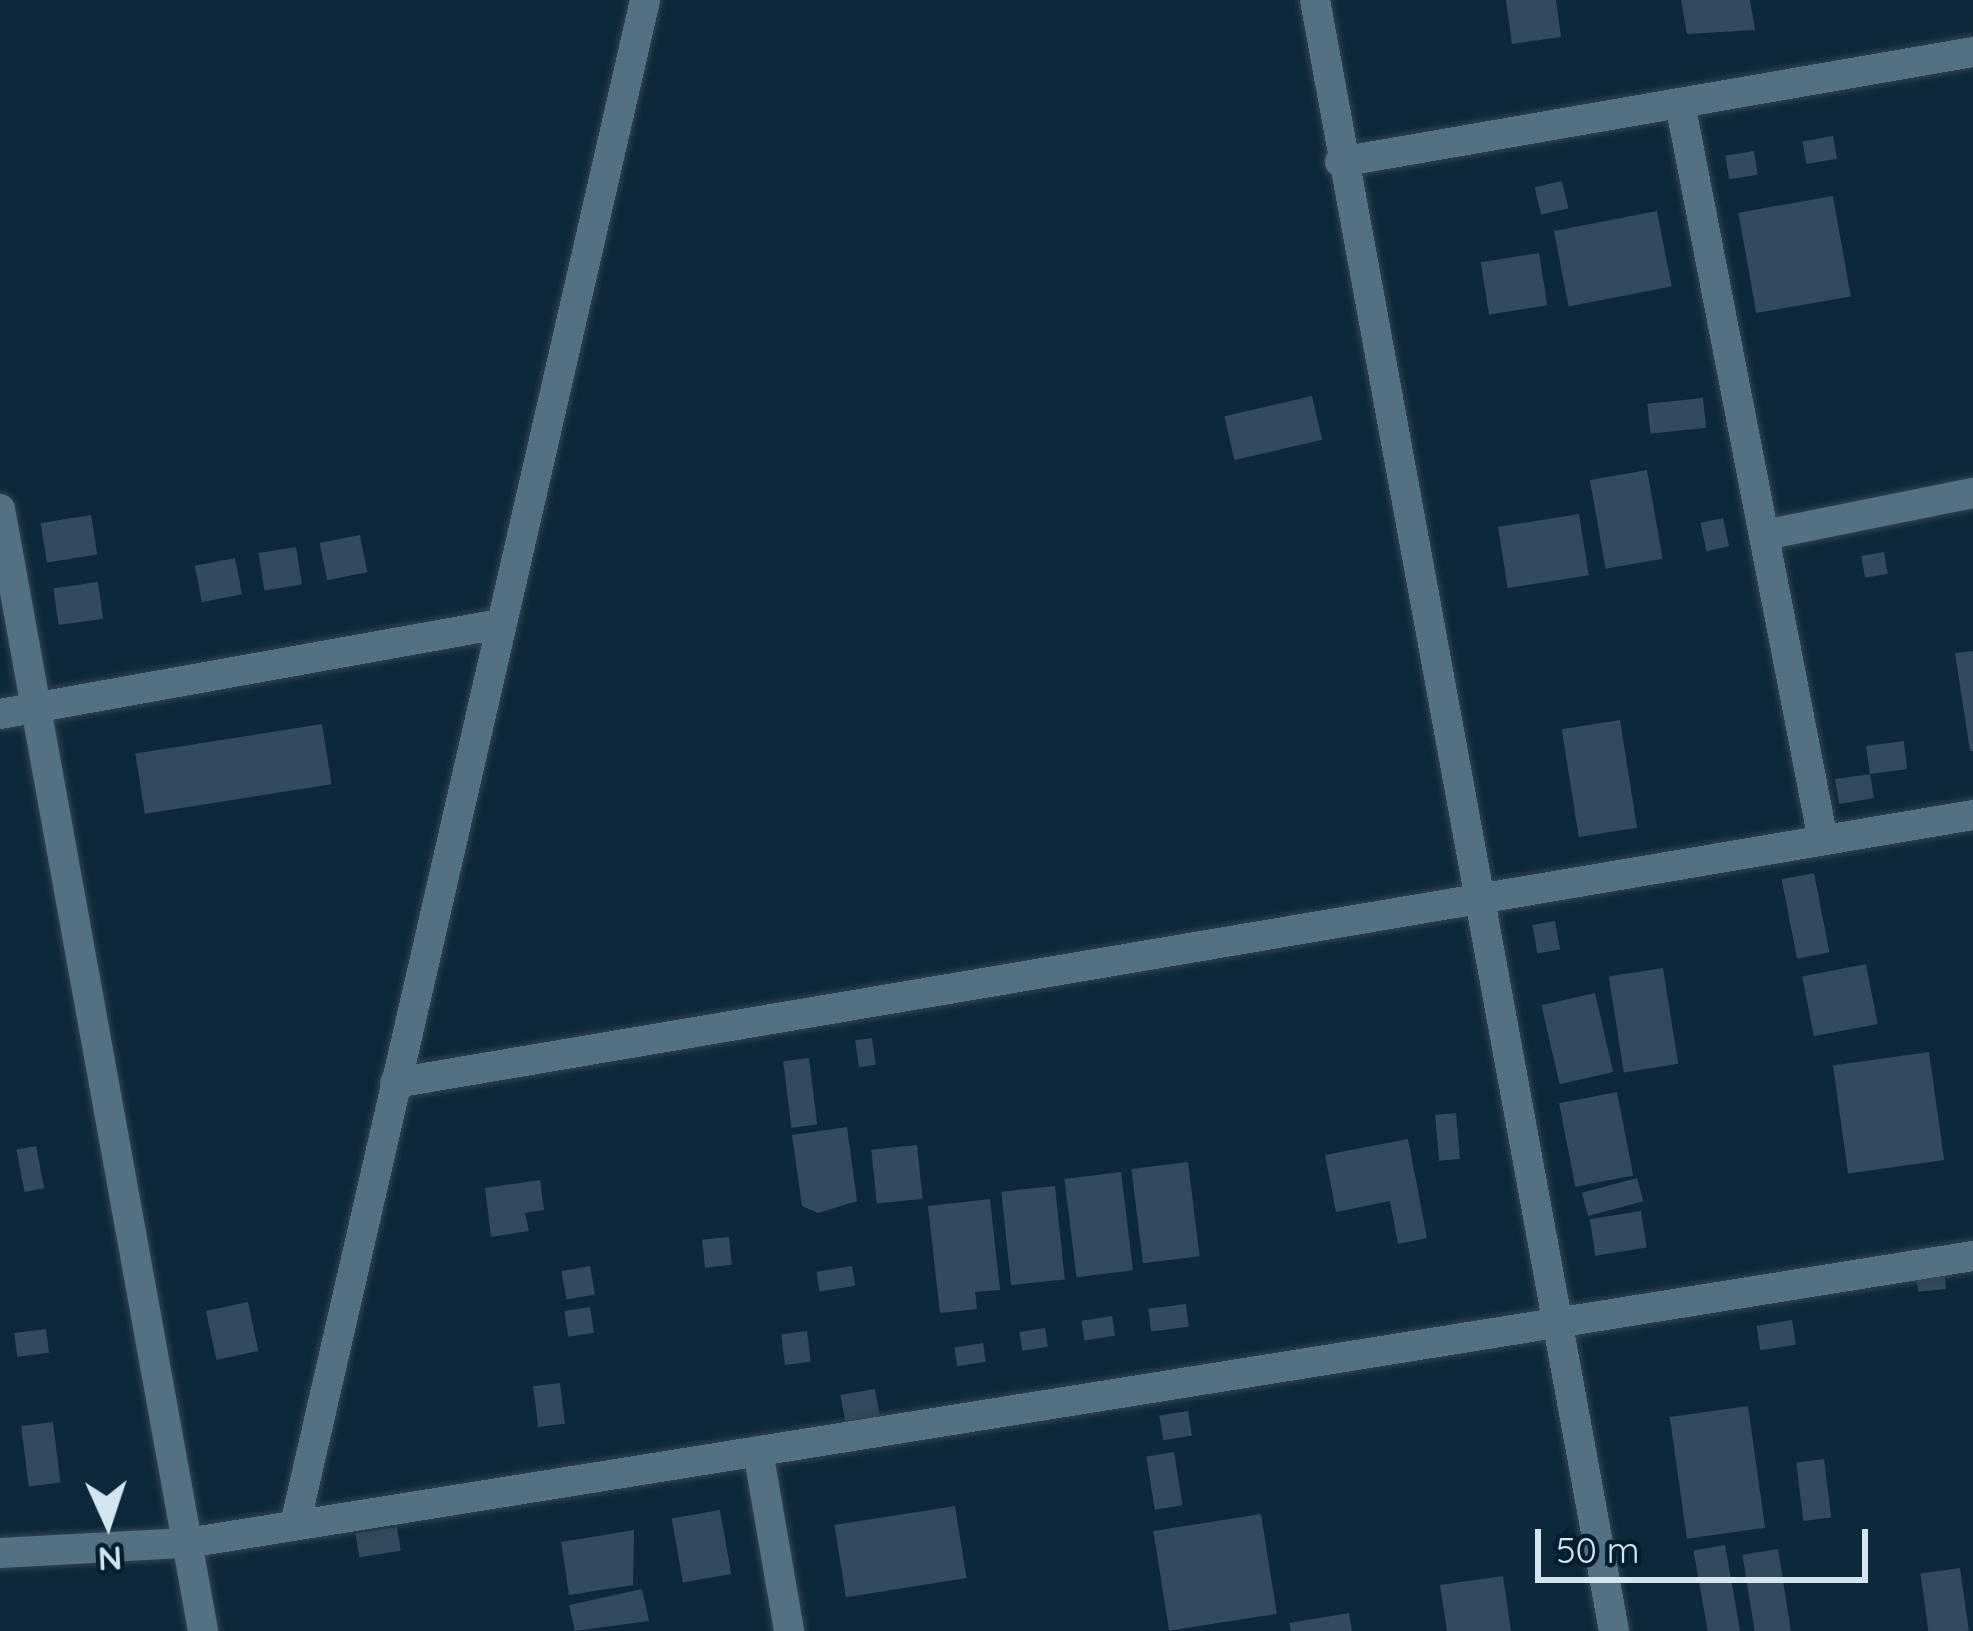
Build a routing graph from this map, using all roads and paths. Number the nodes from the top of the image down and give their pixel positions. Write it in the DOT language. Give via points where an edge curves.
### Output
graph roads {
  1 [pos="645,0"];
  2 [pos="1315,0"];
  3 [pos="1973,52"];
  4 [pos="1680,103"];
  5 [pos="1340,162"];
  6 [pos="1973,493"];
  7 [pos="0,509"];
  8 [pos="1764,535"];
  9 [pos="500,624"];
  10 [pos="36,708"];
  11 [pos="0,714"];
  12 [pos="1973,815"];
  13 [pos="1823,840"];
  14 [pos="1478,898"];
  15 [pos="395,1083"];
  16 [pos="1973,1256"];
  17 [pos="1557,1323"];
  18 [pos="758,1451"];
  19 [pos="296,1525"];
  20 [pos="187,1543"];
  21 [pos="0,1552"];
  22 [pos="203,1631"];
  23 [pos="789,1631"];
  24 [pos="1614,1631"];
  1 -- 9 [label="street"];
  2 -- 5 [label="street"];
  3 -- 4 [label="street"];
  4 -- 5 [label="street"];
  4 -- 8 [label="street"];
  5 -- 14 [label="street"];
  6 -- 8 [label="street"];
  7 -- 10 [label="street"];
  8 -- 13 [label="street"];
  9 -- 10 [label="street"];
  9 -- 15 [label="street"];
  10 -- 11 [label="street"];
  10 -- 20 [label="street"];
  12 -- 13 [label="street"];
  13 -- 14 [label="street"];
  14 -- 15 [label="street"];
  14 -- 17 [label="street"];
  15 -- 19 [label="street"];
  16 -- 17 [label="street"];
  17 -- 18 [label="street"];
  17 -- 24 [label="street"];
  18 -- 19 [label="street"];
  18 -- 23 [label="street"];
  19 -- 20 [label="street"];
  20 -- 21 [label="street"];
  20 -- 22 [label="street"];
}
